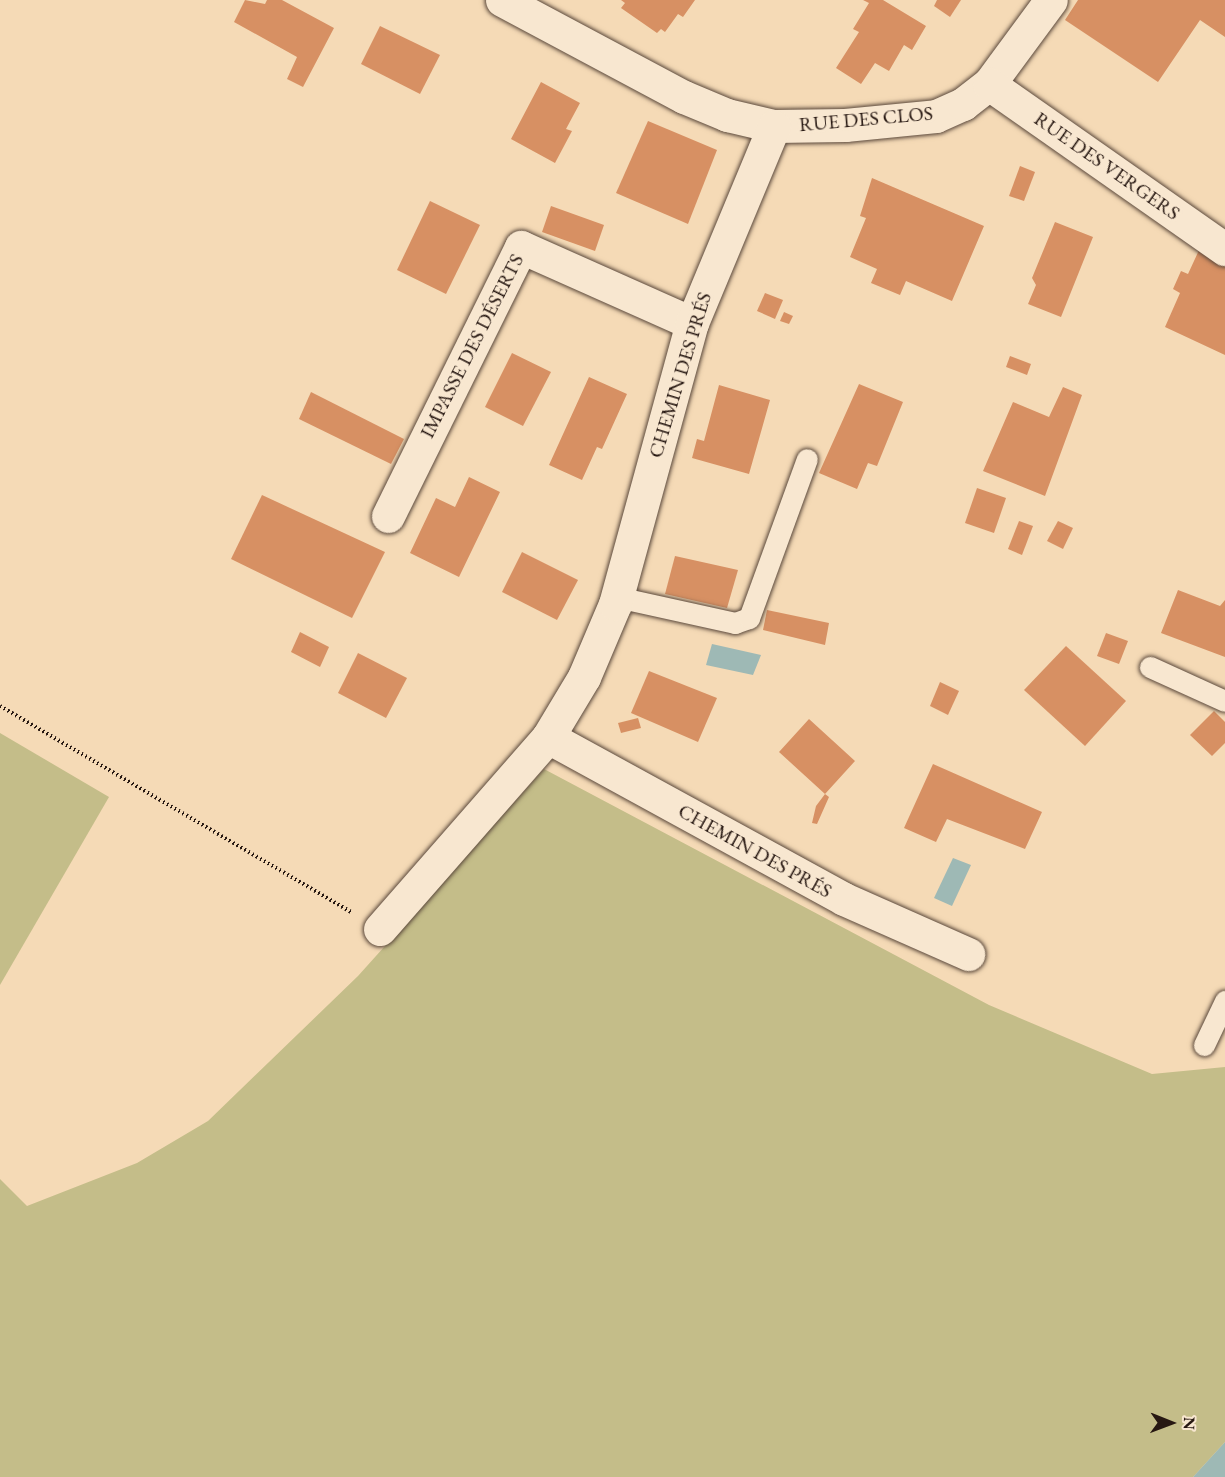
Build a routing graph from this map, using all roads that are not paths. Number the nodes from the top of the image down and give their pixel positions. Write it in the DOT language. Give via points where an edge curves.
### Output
graph roads {
  1 [pos="502,0"];
  2 [pos="1051,0"];
  3 [pos="990,84"];
  4 [pos="774,126"];
  5 [pos="1225,249"];
  6 [pos="693,323"];
  7 [pos="807,459"];
  8 [pos="388,516"];
  9 [pos="617,597"];
  10 [pos="1150,667"];
  11 [pos="1225,701"];
  12 [pos="548,737"];
  13 [pos="380,929"];
  14 [pos="968,954"];
  15 [pos="1225,1001"];
  16 [pos="1204,1045"];
  1 -- 4 [label="street, RUE DES CLOS" via="684,97 727,115"];
  2 -- 3 [label="street, RUE DES CLOS"];
  3 -- 4 [label="street, RUE DES CLOS" via="963,104 936,116 845,125"];
  3 -- 5 [label="street, RUE DES VERGERS"];
  4 -- 6 [label="street, CHEMIN DES PRÉS"];
  6 -- 8 [label="street, IMPASSE DES DÉSERTS" via="520,247"];
  6 -- 9 [label="street, CHEMIN DES PRÉS"];
  7 -- 9 [label="lane" via="749,618 735,623"];
  9 -- 12 [label="street, CHEMIN DES PRÉS" via="584,678"];
  10 -- 11 [label="lane"];
  12 -- 13 [label="street, CHEMIN DES PRÉS"];
  12 -- 14 [label="street, CHEMIN DES PRÉS" via="844,900"];
  15 -- 16 [label="lane"];
}
